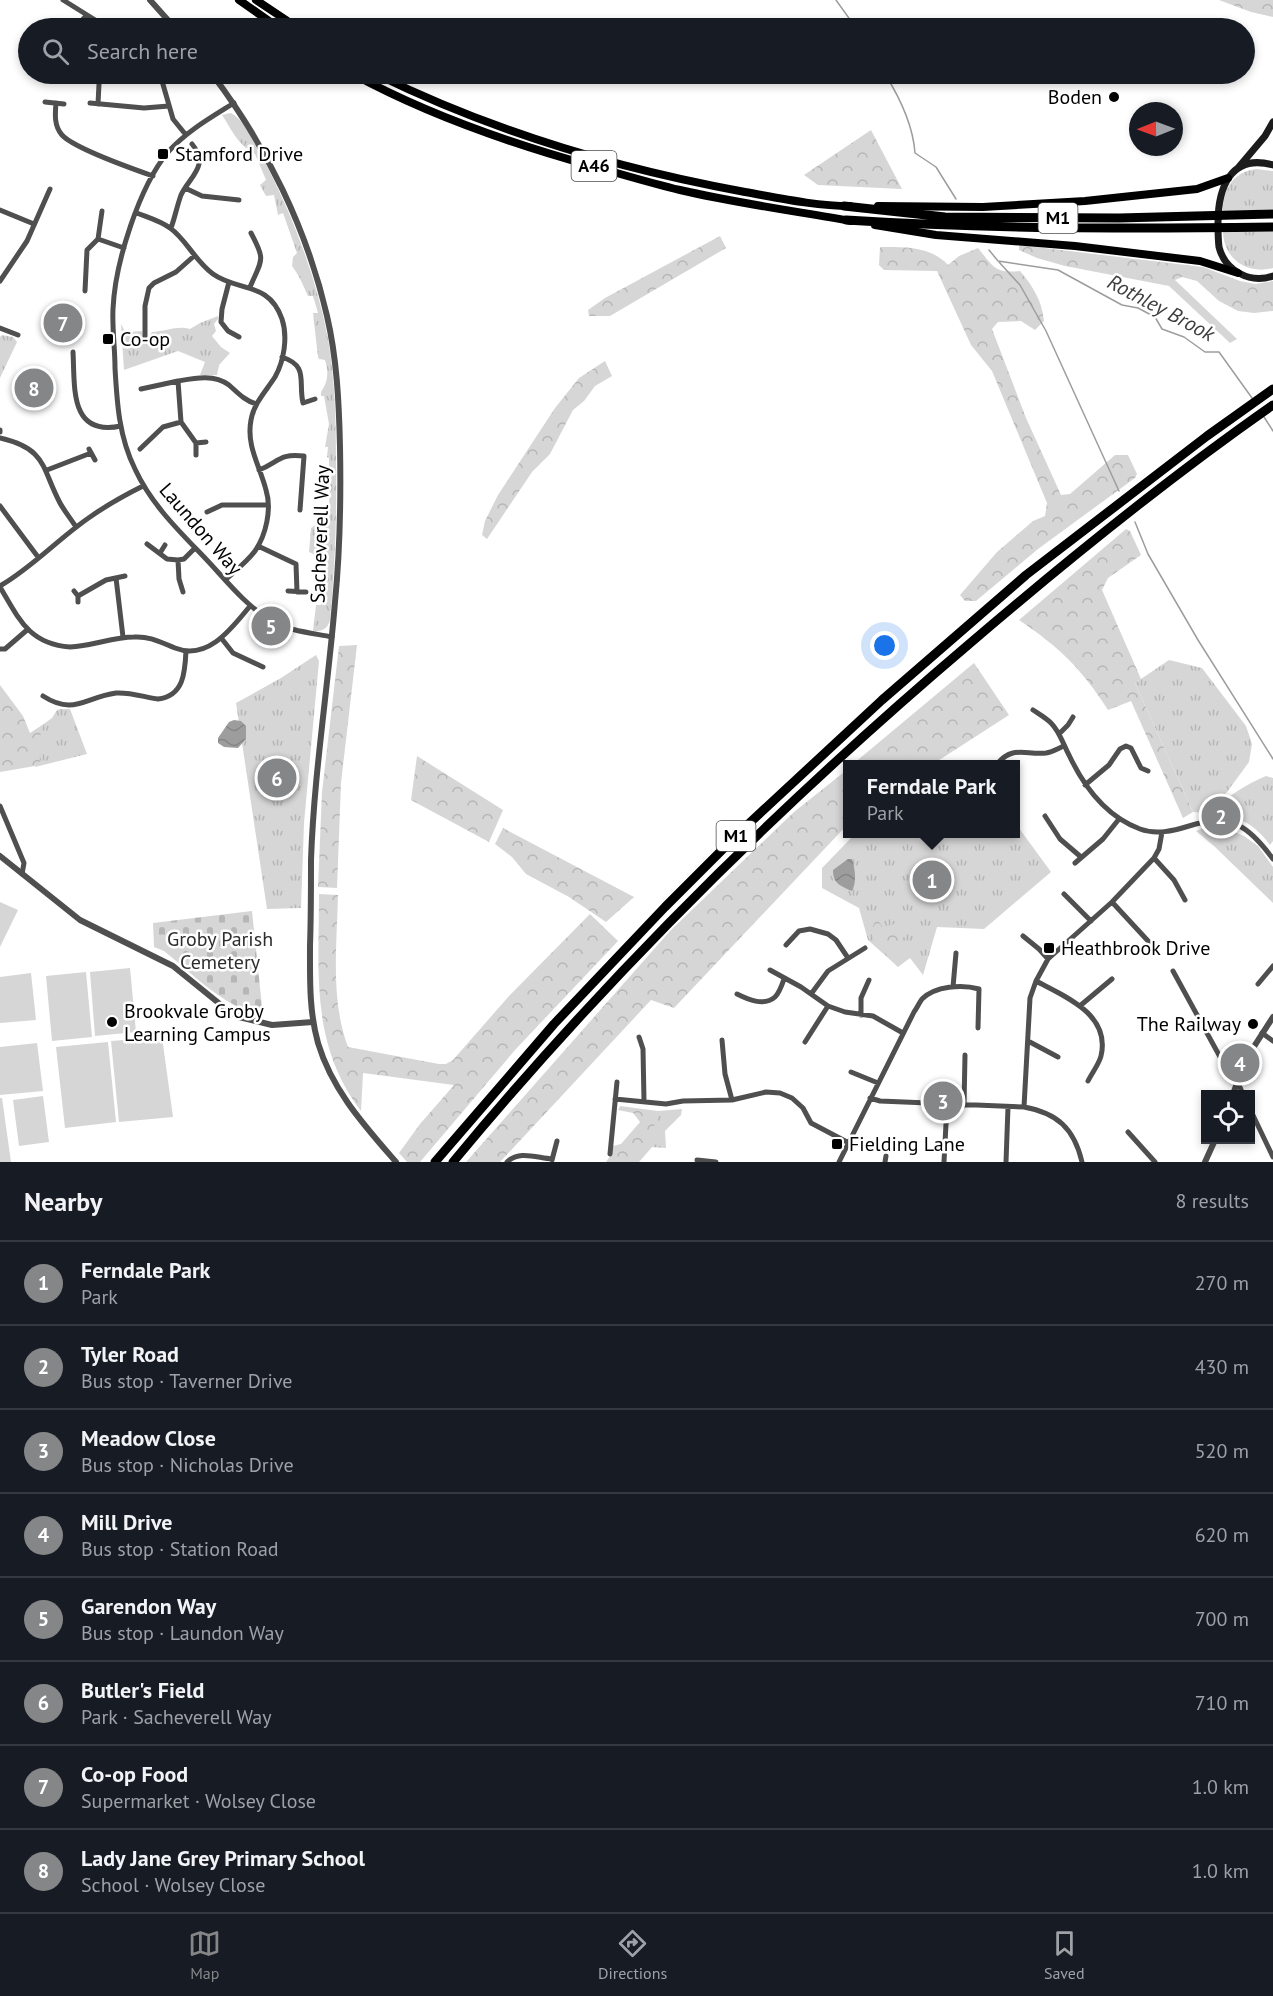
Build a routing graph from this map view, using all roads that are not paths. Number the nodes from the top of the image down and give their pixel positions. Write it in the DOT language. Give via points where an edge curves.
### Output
graph roads {
  1 [pos="63,0"];
  2 [pos="150,0"];
  3 [pos="239,0"];
  4 [pos="256,0"];
  5 [pos="87,15"];
  6 [pos="84,18"];
  7 [pos="92,18"];
  8 [pos="166,18"];
  9 [pos="265,18"];
  10 [pos="283,18"];
  11 [pos="99,84"];
  12 [pos="164,84"];
  13 [pos="220,84"];
  14 [pos="373,84"];
  15 [pos="396,84"];
  16 [pos="45,102"];
  17 [pos="56,103"];
  18 [pos="90,103"];
  19 [pos="234,103"];
  20 [pos="64,104"];
  21 [pos="98,104"];
  22 [pos="169,106"];
  23 [pos="1273,122"];
  24 [pos="186,135"];
  25 [pos="192,144"];
  26 [pos="1273,165"];
  27 [pos="1238,168"];
  28 [pos="153,176"];
  29 [pos="1228,178"];
  30 [pos="185,188"];
  31 [pos="50,189"];
  32 [pos="238,200"];
  33 [pos="844,206"];
  34 [pos="0,210"];
  35 [pos="102,211"];
  36 [pos="136,213"];
  37 [pos="1273,214"];
  38 [pos="846,220"];
  39 [pos="34,224"];
  40 [pos="1273,227"];
  41 [pos="171,228"];
  42 [pos="251,233"];
  43 [pos="98,239"];
  44 [pos="254,239"];
  45 [pos="246,243"];
  46 [pos="124,248"];
  47 [pos="194,256"];
  48 [pos="1238,273"];
  49 [pos="1273,276"];
  50 [pos="0,281"];
  51 [pos="229,282"];
  52 [pos="250,287"];
  53 [pos="85,291"];
  54 [pos="0,328"];
  55 [pos="145,329"];
  56 [pos="154,329"];
  57 [pos="18,335"];
  58 [pos="145,336"];
  59 [pos="239,337"];
  60 [pos="73,352"];
  61 [pos="282,357"];
  62 [pos="178,381"];
  63 [pos="152,386"];
  64 [pos="141,389"];
  65 [pos="1273,389"];
  66 [pos="154,393"];
  67 [pos="315,399"];
  68 [pos="256,405"];
  69 [pos="1272,406"];
  70 [pos="181,422"];
  71 [pos="121,426"];
  72 [pos="0,438"];
  73 [pos="206,442"];
  74 [pos="196,443"];
  75 [pos="145,444"];
  76 [pos="140,449"];
  77 [pos="150,450"];
  78 [pos="196,455"];
  79 [pos="95,460"];
  80 [pos="46,470"];
  81 [pos="259,470"];
  82 [pos="143,486"];
  83 [pos="268,505"];
  84 [pos="0,506"];
  85 [pos="300,510"];
  86 [pos="207,512"];
  87 [pos="76,527"];
  88 [pos="147,544"];
  89 [pos="165,545"];
  90 [pos="258,546"];
  91 [pos="195,548"];
  92 [pos="159,553"];
  93 [pos="38,557"];
  94 [pos="178,560"];
  95 [pos="125,576"];
  96 [pos="116,578"];
  97 [pos="225,580"];
  98 [pos="0,586"];
  99 [pos="288,591"];
  100 [pos="183,592"];
  101 [pos="297,592"];
  102 [pos="306,592"];
  103 [pos="76,596"];
  104 [pos="250,606"];
  105 [pos="27,630"];
  106 [pos="123,637"];
  107 [pos="332,637"];
  108 [pos="222,639"];
  109 [pos="4,651"];
  110 [pos="186,651"];
  111 [pos="257,655"];
  112 [pos="254,664"];
  113 [pos="262,667"];
  114 [pos="43,696"];
  115 [pos="54,703"];
  116 [pos="1033,710"];
  117 [pos="50,711"];
  118 [pos="1073,717"];
  119 [pos="1059,734"];
  120 [pos="1064,746"];
  121 [pos="1000,760"];
  122 [pos="1148,771"];
  123 [pos="1084,785"];
  124 [pos="0,806"];
  125 [pos="1045,816"];
  126 [pos="1119,819"];
  127 [pos="1162,832"];
  128 [pos="0,856"];
  129 [pos="1081,857"];
  130 [pos="1154,858"];
  131 [pos="1273,859"];
  132 [pos="1075,863"];
  133 [pos="22,873"];
  134 [pos="1186,887"];
  135 [pos="1179,890"];
  136 [pos="1064,894"];
  137 [pos="1185,900"];
  138 [pos="1112,902"];
  139 [pos="1091,921"];
  140 [pos="1023,936"];
  141 [pos="1149,942"];
  142 [pos="786,945"];
  143 [pos="866,948"];
  144 [pos="957,953"];
  145 [pos="848,958"];
  146 [pos="1048,959"];
  147 [pos="1273,966"];
  148 [pos="770,970"];
  149 [pos="1173,971"];
  150 [pos="784,979"];
  151 [pos="1113,979"];
  152 [pos="869,980"];
  153 [pos="1036,981"];
  154 [pos="1258,984"];
  155 [pos="953,987"];
  156 [pos="737,994"];
  157 [pos="811,994"];
  158 [pos="1080,1005"];
  159 [pos="828,1006"];
  160 [pos="861,1015"];
  161 [pos="1273,1017"];
  162 [pos="314,1022"];
  163 [pos="978,1028"];
  164 [pos="903,1033"];
  165 [pos="1262,1033"];
  166 [pos="639,1037"];
  167 [pos="722,1040"];
  168 [pos="805,1041"];
  169 [pos="1028,1041"];
  170 [pos="1273,1041"];
  171 [pos="965,1055"];
  172 [pos="1058,1057"];
  173 [pos="851,1072"];
  174 [pos="1240,1074"];
  175 [pos="1088,1081"];
  176 [pos="617,1082"];
  177 [pos="878,1083"];
  178 [pos="1238,1083"];
  179 [pos="1235,1090"];
  180 [pos="1241,1090"];
  181 [pos="870,1098"];
  182 [pos="615,1099"];
  183 [pos="732,1100"];
  184 [pos="644,1101"];
  185 [pos="947,1105"];
  186 [pos="964,1105"];
  187 [pos="1008,1107"];
  188 [pos="1024,1107"];
  189 [pos="1255,1118"];
  190 [pos="1128,1132"];
  191 [pos="557,1141"];
  192 [pos="849,1143"];
  193 [pos="1213,1144"];
  194 [pos="610,1154"];
  195 [pos="1273,1157"];
  196 [pos="552,1160"];
  197 [pos="697,1160"];
  198 [pos="395,1162"];
  199 [pos="435,1162"];
  200 [pos="453,1162"];
  201 [pos="507,1162"];
  202 [pos="716,1162"];
  203 [pos="839,1162"];
  204 [pos="944,1162"];
  205 [pos="1006,1162"];
  206 [pos="1082,1162"];
  207 [pos="1155,1162"];
  208 [pos="1205,1162"];
  1 -- 5 [label="street"];
  2 -- 8 [label="street"];
  3 -- 9 [label="highway"];
  4 -- 10 [label="highway"];
  5 -- 6 [label="street"];
  5 -- 7 [label="street"];
  11 -- 21 [label="street"];
  12 -- 22 [label="street"];
  13 -- 19 [label="street, Sacheverell Way"];
  14 -- 38 [label="highway, A46" via="471,128 557,156 679,190"];
  15 -- 33 [label="highway, A46" via="476,119 591,156 727,188"];
  16 -- 17 [label="street"];
  17 -- 20 [label="street"];
  17 -- 28 [label="street" via="57,126 62,135"];
  18 -- 21 [label="street"];
  19 -- 24 [label="street, Laundon Way"];
  19 -- 107 [label="street, Sacheverell Way" via="294,216 318,282 331,338 339,404 340,501"];
  21 -- 22 [label="street"];
  22 -- 24 [label="street"];
  23 -- 27 [label="main road"];
  24 -- 28 [label="street, Laundon Way" via="167,153"];
  25 -- 30 [label="street" via="199,148 197,172"];
  26 -- 27 [label="main road" via="1257,163"];
  27 -- 29 [label="main road"];
  28 -- 36 [label="street, Laundon Way"];
  29 -- 33 [label="highway" via="1197,189 1085,201 983,207"];
  29 -- 48 [label="main road" via="1218,208 1218,235 1223,256"];
  30 -- 32 [label="street" via="202,196 231,195"];
  30 -- 41 [label="street"];
  31 -- 39 [label="street"];
  33 -- 37 [label="highway, M1" via="945,217"];
  34 -- 39 [label="street"];
  35 -- 43 [label="street"];
  36 -- 41 [label="street"];
  36 -- 46 [label="street, Laundon Way"];
  38 -- 40 [label="highway, M1" via="1027,229"];
  38 -- 48 [label="highway" via="936,236 1075,246 1200,261"];
  39 -- 50 [label="street"];
  41 -- 47 [label="street"];
  42 -- 44 [label="street"];
  43 -- 46 [label="street"];
  43 -- 53 [label="street" via="87,250"];
  44 -- 45 [label="street"];
  44 -- 52 [label="street" via="262,260"];
  46 -- 71 [label="street, Laundon Way" via="112,311"];
  47 -- 51 [label="street"];
  47 -- 55 [label="street" via="149,288"];
  48 -- 49 [label="main road" via="1252,279"];
  51 -- 52 [label="street"];
  51 -- 59 [label="street" via="221,322"];
  52 -- 61 [label="street" via="269,299 282,319"];
  54 -- 57 [label="street"];
  55 -- 56 [label="street"];
  55 -- 58 [label="street"];
  60 -- 71 [label="street" via="81,416 96,426"];
  61 -- 67 [label="street" via="299,367 303,403"];
  61 -- 68 [label="street"];
  62 -- 63 [label="street"];
  62 -- 68 [label="street" via="218,379"];
  62 -- 70 [label="street"];
  63 -- 64 [label="street"];
  63 -- 66 [label="street"];
  65 -- 199 [label="highway, M1" via="1026,575 882,700 664,907 554,1024"];
  68 -- 81 [label="street" via="250,445"];
  69 -- 200 [label="highway, M1" via="1077,553 891,711 754,837 603,990"];
  70 -- 74 [label="street"];
  70 -- 75 [label="street" via="163,427"];
  71 -- 82 [label="street, Laundon Way"];
  72 -- 80 [label="street" via="24,445 40,458"];
  73 -- 74 [label="street"];
  74 -- 78 [label="street"];
  75 -- 76 [label="street"];
  75 -- 77 [label="street"];
  79 -- 80 [label="street" via="90,451"];
  80 -- 87 [label="street" via="61,505"];
  81 -- 83 [label="street"];
  81 -- 85 [label="street" via="290,454 304,456"];
  82 -- 87 [label="street"];
  82 -- 91 [label="street, Laundon Way"];
  83 -- 86 [label="street" via="221,502"];
  83 -- 90 [label="street"];
  84 -- 93 [label="street"];
  87 -- 93 [label="street"];
  88 -- 92 [label="street"];
  89 -- 92 [label="street"];
  90 -- 97 [label="street"];
  90 -- 101 [label="street" via="296,564"];
  91 -- 94 [label="street"];
  91 -- 97 [label="street, Laundon Way"];
  92 -- 94 [label="street" via="172,561"];
  93 -- 98 [label="street"];
  94 -- 100 [label="street"];
  95 -- 96 [label="street"];
  96 -- 103 [label="street"];
  96 -- 106 [label="street"];
  97 -- 104 [label="street, Laundon Way"];
  98 -- 105 [label="street"];
  99 -- 101 [label="street"];
  101 -- 102 [label="street"];
  104 -- 107 [label="street, Laundon Way" via="278,624"];
  104 -- 108 [label="street"];
  105 -- 106 [label="street" via="40,640 70,648"];
  105 -- 109 [label="street"];
  106 -- 110 [label="street" via="149,637"];
  107 -- 162 [label="street, Sacheverell Way" via="313,821 309,990"];
  108 -- 110 [label="street"];
  108 -- 112 [label="street" via="233,654"];
  110 -- 115 [label="street" via="181,684 165,698 116,693 73,705"];
  111 -- 112 [label="street"];
  112 -- 113 [label="street"];
  114 -- 115 [label="street"];
  115 -- 117 [label="street"];
  116 -- 119 [label="street"];
  118 -- 119 [label="street"];
  119 -- 120 [label="street"];
  120 -- 121 [label="street" via="1047,753 1016,752"];
  120 -- 123 [label="street"];
  122 -- 123 [label="street" via="1141,768 1131,748 1126,746"];
  123 -- 126 [label="street"];
  124 -- 133 [label="street" via="24,863"];
  125 -- 129 [label="street" via="1060,839"];
  126 -- 127 [label="street" via="1142,830"];
  126 -- 129 [label="street"];
  127 -- 130 [label="street"];
  127 -- 131 [label="street" via="1206,822 1233,822 1249,830"];
  128 -- 133 [label="street"];
  129 -- 132 [label="street"];
  130 -- 135 [label="street"];
  130 -- 138 [label="street"];
  133 -- 162 [label="street" via="80,920 173,966 239,1017 272,1025"];
  134 -- 135 [label="street"];
  135 -- 137 [label="street"];
  136 -- 139 [label="street"];
  138 -- 139 [label="street"];
  138 -- 141 [label="street"];
  139 -- 146 [label="street"];
  140 -- 146 [label="street"];
  142 -- 145 [label="street" via="799,931 810,929 836,940"];
  143 -- 145 [label="street"];
  144 -- 155 [label="street"];
  145 -- 157 [label="street" via="828,971"];
  146 -- 153 [label="street"];
  147 -- 154 [label="street"];
  148 -- 150 [label="street"];
  149 -- 174 [label="street" via="1225,1065"];
  150 -- 156 [label="street" via="771,999 754,1001"];
  150 -- 157 [label="street"];
  151 -- 158 [label="street"];
  152 -- 160 [label="street" via="861,998"];
  153 -- 158 [label="street"];
  153 -- 169 [label="street" via="1030,998"];
  155 -- 163 [label="street" via="979,989"];
  155 -- 164 [label="street" via="924,998"];
  157 -- 159 [label="street"];
  158 -- 175 [label="street" via="1095,1021 1101,1039 1101,1056"];
  159 -- 160 [label="street"];
  159 -- 168 [label="street"];
  160 -- 164 [label="street" via="873,1016"];
  161 -- 165 [label="street"];
  162 -- 198 [label="street, Sacheverell Way" via="327,1067 340,1091"];
  164 -- 177 [label="street"];
  165 -- 170 [label="street"];
  165 -- 174 [label="street"];
  166 -- 184 [label="street" via="644,1049"];
  167 -- 183 [label="street" via="724,1074"];
  169 -- 172 [label="street"];
  169 -- 188 [label="street"];
  171 -- 186 [label="street"];
  173 -- 177 [label="street"];
  174 -- 178 [label="street"];
  176 -- 182 [label="street"];
  177 -- 181 [label="street"];
  178 -- 179 [label="street"];
  178 -- 180 [label="street"];
  181 -- 185 [label="street"];
  181 -- 192 [label="street"];
  182 -- 184 [label="street"];
  182 -- 194 [label="street"];
  183 -- 184 [label="street" via="666,1104"];
  183 -- 192 [label="street" via="766,1092 780,1093 803,1108 811,1123"];
  185 -- 186 [label="street"];
  185 -- 204 [label="street"];
  186 -- 187 [label="street"];
  187 -- 188 [label="street"];
  187 -- 205 [label="street"];
  188 -- 206 [label="street" via="1044,1111 1061,1123 1076,1142"];
  189 -- 195 [label="street"];
  190 -- 207 [label="street"];
  191 -- 196 [label="street"];
  192 -- 203 [label="street"];
  193 -- 208 [label="street"];
  196 -- 201 [label="street" via="522,1154"];
  197 -- 202 [label="street"];
}
